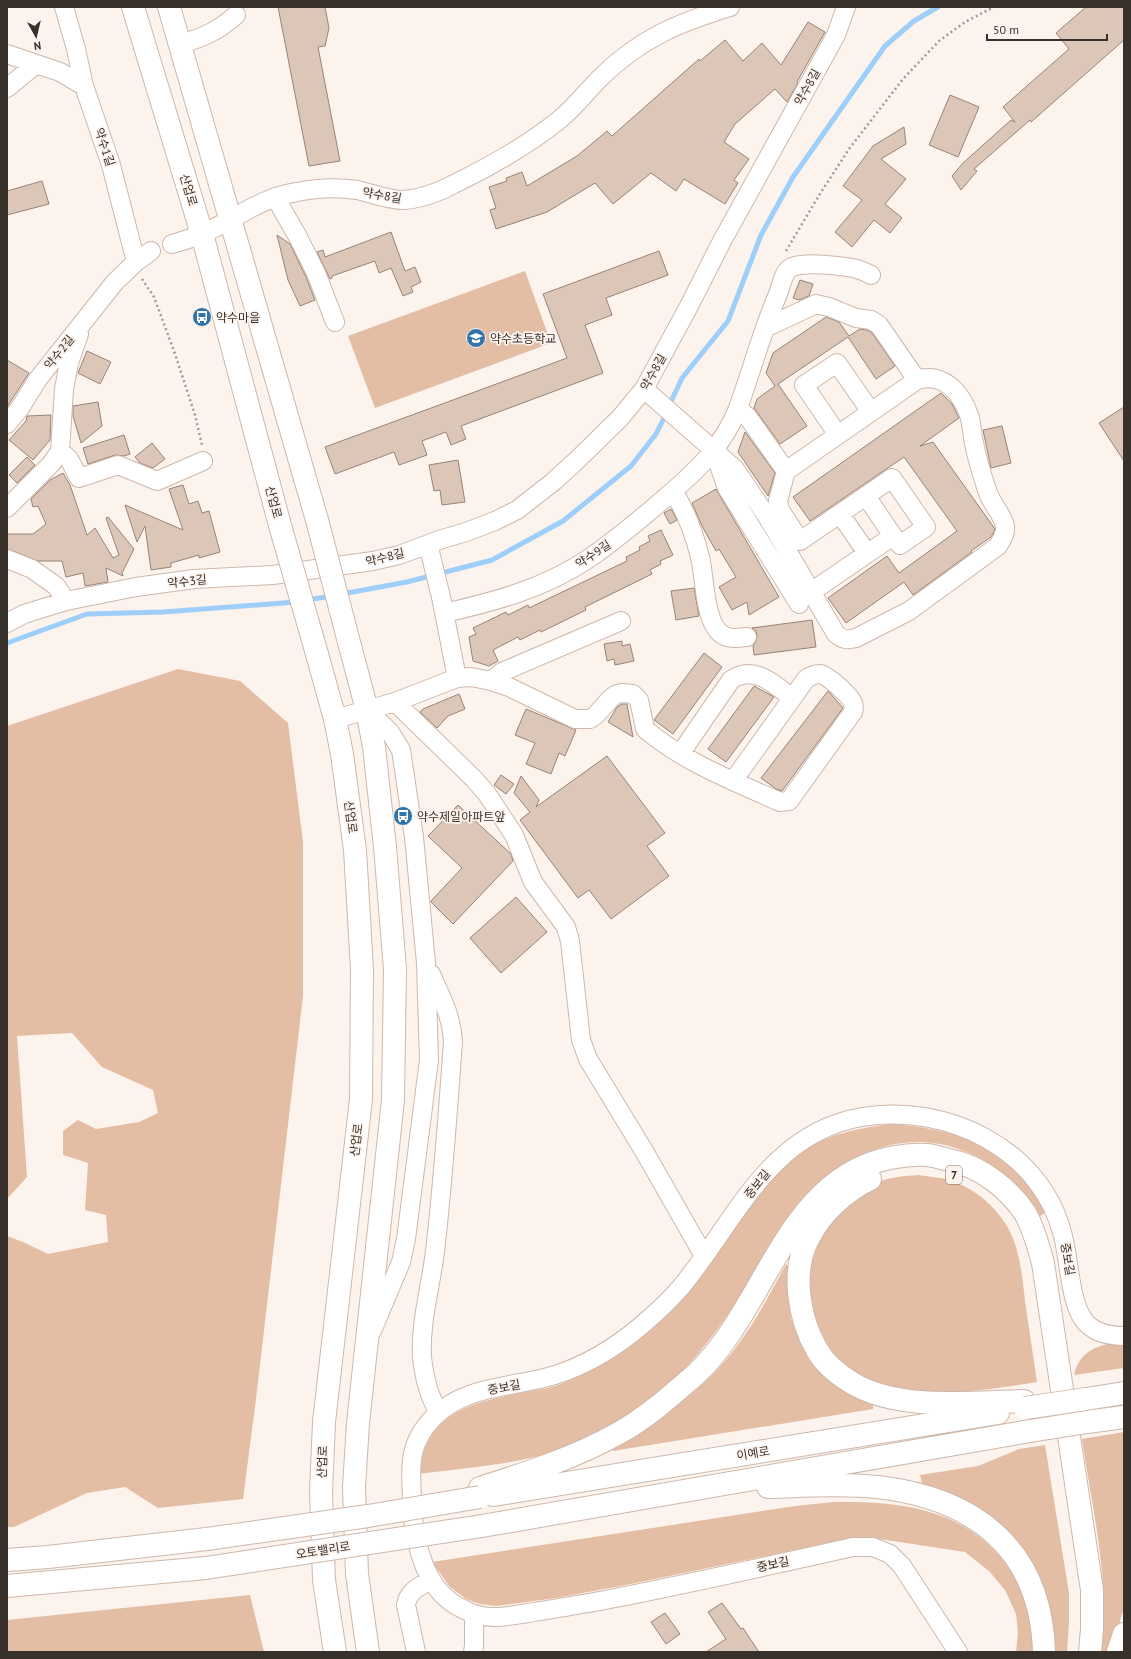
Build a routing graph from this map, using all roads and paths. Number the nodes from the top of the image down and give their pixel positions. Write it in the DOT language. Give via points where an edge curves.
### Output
graph roads {
  1 [pos="64,7"];
  2 [pos="133,7"];
  3 [pos="170,7"];
  4 [pos="730,7"];
  5 [pos="846,7"];
  6 [pos="994,7"];
  7 [pos="236,16"];
  8 [pos="181,44"];
  9 [pos="7,54"];
  10 [pos="35,65"];
  11 [pos="84,86"];
  12 [pos="7,88"];
  13 [pos="275,197"];
  14 [pos="231,218"];
  15 [pos="202,234"];
  16 [pos="172,244"];
  17 [pos="151,251"];
  18 [pos="786,263"];
  19 [pos="134,264"];
  20 [pos="871,275"];
  21 [pos="87,317"];
  22 [pos="335,322"];
  23 [pos="765,328"];
  24 [pos="917,380"];
  25 [pos="644,389"];
  26 [pos="738,409"];
  27 [pos="871,412"];
  28 [pos="7,424"];
  29 [pos="838,435"];
  30 [pos="60,451"];
  31 [pos="714,451"];
  32 [pos="203,461"];
  33 [pos="786,471"];
  34 [pos="673,491"];
  35 [pos="866,496"];
  36 [pos="7,508"];
  37 [pos="774,514"];
  38 [pos="840,514"];
  39 [pos="893,536"];
  40 [pos="429,549"];
  41 [pos="867,554"];
  42 [pos="7,559"];
  43 [pos="310,570"];
  44 [pos="811,592"];
  45 [pos="66,601"];
  46 [pos="799,604"];
  47 [pos="443,605"];
  48 [pos="621,621"];
  49 [pos="7,623"];
  50 [pos="747,637"];
  51 [pos="457,678"];
  52 [pos="491,681"];
  53 [pos="792,698"];
  54 [pos="395,702"];
  55 [pos="367,710"];
  56 [pos="335,719"];
  57 [pos="680,754"];
  58 [pos="733,781"];
  59 [pos="426,963"];
  60 [pos="704,1256"];
  61 [pos="1124,1336"];
  62 [pos="368,1344"];
  63 [pos="1124,1393"];
  64 [pos="1025,1404"];
  65 [pos="439,1412"];
  66 [pos="1124,1417"];
  67 [pos="480,1493"];
  68 [pos="637,1498"];
  69 [pos="7,1560"];
  70 [pos="431,1580"];
  71 [pos="7,1586"];
  72 [pos="474,1614"];
  73 [pos="1124,1634"];
  74 [pos="335,1652"];
  75 [pos="368,1652"];
  76 [pos="416,1652"];
  77 [pos="473,1652"];
  78 [pos="958,1652"];
  79 [pos="1044,1652"];
  80 [pos="1075,1652"];
  81 [pos="1090,1652"];
  82 [pos="1118,1652"];
  1 -- 11 [label="street, 약수1길"];
  2 -- 15 [label="main road, 산업로"];
  3 -- 8 [label="main road"];
  4 -- 13 [label="street, 약수8길" via="691,19 637,47 601,77 559,120 510,153 455,184 415,198 401,200 334,188"];
  5 -- 25 [label="street, 약수8길" via="836,35"];
  6 -- 18 [label="path" via="965,22 939,41 904,79 849,149 794,235"];
  7 -- 8 [label="street" via="210,34"];
  8 -- 14 [label="main road"];
  9 -- 10 [label="street"];
  10 -- 11 [label="street" via="60,72"];
  10 -- 12 [label="street"];
  11 -- 19 [label="street, 약수1길" via="111,165"];
  13 -- 14 [label="street, 약수8길"];
  13 -- 22 [label="street" via="316,273"];
  14 -- 15 [label="street, 약수8길"];
  14 -- 55 [label="main road, bridge" via="317,520"];
  15 -- 16 [label="street, 약수8길"];
  15 -- 56 [label="main road, 산업로, bridge"];
  17 -- 19 [label="street, 약수2길"];
  18 -- 20 [label="street" via="859,270"];
  18 -- 23 [label="street, 약수9길"];
  19 -- 21 [label="street, 약수2길" via="115,282"];
  19 -- 32 [label="path" via="154,297 174,351 195,415"];
  21 -- 28 [label="street, 약수2길" via="38,379"];
  21 -- 30 [label="street" via="75,344 64,389"];
  23 -- 24 [label="street" via="816,304 856,318 871,320 879,325"];
  23 -- 26 [label="street, 약수9길"];
  24 -- 27 [label="street"];
  24 -- 44 [label="street" via="937,378 959,395 969,417 987,493 1005,525 1004,536 998,546 909,611 856,638 849,640 836,634"];
  25 -- 31 [label="street"];
  25 -- 40 [label="street, 약수8길" via="620,418 576,461 528,502 495,522"];
  26 -- 31 [label="street, 약수9길" via="728,431"];
  26 -- 33 [label="street" via="747,416"];
  27 -- 29 [label="street"];
  27 -- 29 [label="street" via="837,363 804,385"];
  29 -- 33 [label="street"];
  30 -- 32 [label="street" via="79,478 118,465 157,481"];
  30 -- 36 [label="street" via="51,464"];
  31 -- 34 [label="street, 약수9길"];
  31 -- 37 [label="street" via="735,469"];
  31 -- 46 [label="street" via="727,488"];
  33 -- 37 [label="street"];
  34 -- 47 [label="street, 약수9길" via="612,542 588,560 568,570 521,592 474,607"];
  34 -- 50 [label="street" via="682,506 700,554 713,623 721,634 732,639"];
  35 -- 38 [label="street"];
  35 -- 39 [label="street"];
  35 -- 39 [label="street" via="892,478 926,527 900,545"];
  37 -- 38 [label="street" via="800,541"];
  37 -- 44 [label="street"];
  38 -- 41 [label="street"];
  39 -- 41 [label="street"];
  40 -- 43 [label="street, 약수8길"];
  40 -- 47 [label="street"];
  41 -- 44 [label="street"];
  42 -- 45 [label="street" via="32,569 56,586"];
  43 -- 45 [label="street, 약수3길" via="194,579"];
  45 -- 49 [label="street, 약수3길" via="24,614"];
  47 -- 51 [label="street"];
  48 -- 52 [label="street" via="502,672"];
  51 -- 52 [label="street" via="471,677"];
  51 -- 54 [label="street"];
  52 -- 57 [label="street" via="575,719 590,719 615,695 632,694 639,700 645,729"];
  53 -- 57 [label="street" via="761,676 738,675 731,680"];
  53 -- 58 [label="street"];
  53 -- 58 [label="street" via="806,679 812,675 825,675 851,698 853,712 789,801 780,802"];
  54 -- 55 [label="street"];
  54 -- 60 [label="street" via="474,779 506,821 533,882 566,927 574,970 581,1040 588,1059"];
  55 -- 56 [label="street"];
  55 -- 59 [label="street" via="390,732 401,750 414,837"];
  55 -- 62 [label="main road" via="374,747 384,839 395,969 393,1100"];
  56 -- 74 [label="main road, 산업로" via="355,850 362,969 360,1100 324,1422 322,1461 324,1580"];
  57 -- 58 [label="street"];
  59 -- 62 [label="street" via="429,1060 406,1239 401,1262"];
  59 -- 65 [label="street" via="448,1011 453,1042 435,1254 422,1340 422,1358 428,1392"];
  60 -- 61 [label="street, 중보길" via="764,1173 805,1140 829,1127 859,1118 888,1114 921,1117 954,1124 985,1136 1012,1154 1033,1176 1051,1202 1063,1233 1076,1303 1083,1320 1098,1331"];
  60 -- 65 [label="street, 중보길" via="663,1306 611,1349 558,1374 532,1382 473,1393 454,1401"];
  62 -- 75 [label="main road" via="358,1423 354,1487 357,1574"];
  63 -- 64 [label="main road, 7, bridge"];
  64 -- 67 [label="main road, 이예로"];
  64 -- 80 [label="main road, 7" via="902,1399 875,1393 852,1383 834,1370 818,1352 808,1334 801,1308 799,1285 800,1265 807,1241 818,1221 836,1202 858,1185 881,1174 906,1169 932,1170 953,1174 973,1183 993,1198 1011,1219 1022,1241 1031,1274 1077,1589 1079,1627"];
  65 -- 70 [label="street, 중보길" via="419,1435 413,1448 411,1467 413,1522 419,1553"];
  66 -- 68 [label="main road, 이예로, bridge"];
  67 -- 69 [label="main road, bridge" via="368,1516 207,1539"];
  67 -- 81 [label="main road" via="585,1451 619,1434 673,1394 697,1373 733,1329 806,1212 828,1189 851,1172 875,1161 901,1156 927,1155 958,1162 983,1173 1006,1191 1025,1213 1043,1263 1092,1590"];
  68 -- 71 [label="main road, 오토밸리로, bridge" via="482,1526 206,1568"];
  68 -- 79 [label="main road" via="751,1488 877,1487 914,1494 949,1505 979,1520 1006,1543 1026,1573 1038,1602 1044,1634"];
  70 -- 72 [label="street, 중보길" via="447,1601"];
  70 -- 76 [label="street" via="407,1597 406,1605"];
  72 -- 77 [label="street"];
  72 -- 78 [label="street, 중보길" via="497,1617 577,1605 853,1547 873,1547 890,1554 902,1566"];
  73 -- 82 [label="main road"];
}
